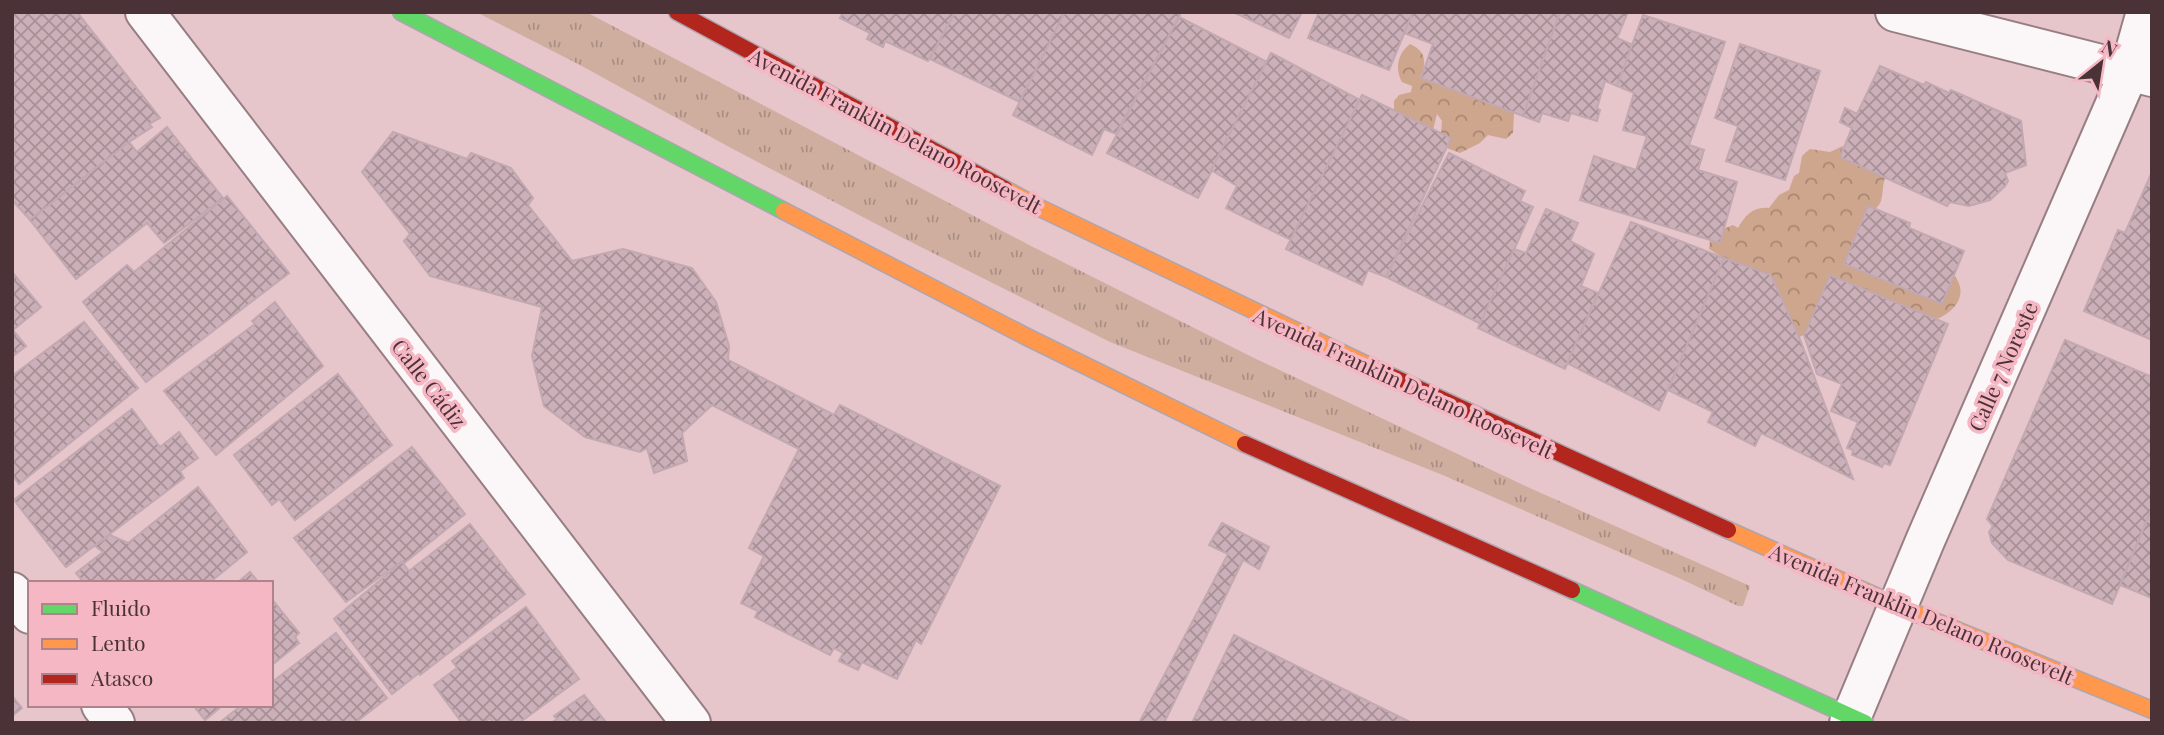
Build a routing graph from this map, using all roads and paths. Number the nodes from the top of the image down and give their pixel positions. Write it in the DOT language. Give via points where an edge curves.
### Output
graph roads {
  1 [pos="145,12"];
  2 [pos="401,12"];
  3 [pos="677,12"];
  4 [pos="1895,12"];
  5 [pos="2146,12"];
  6 [pos="167,28"];
  7 [pos="2140,74"];
  8 [pos="12,592"];
  9 [pos="1898,606"];
  10 [pos="28,612"];
  11 [pos="103,707"];
  12 [pos="2152,710"];
  13 [pos="1855,721"];
  14 [pos="115,723"];
  15 [pos="691,723"];
  1 -- 6 [label="street, Calle Cádiz"];
  2 -- 13 [label="main road" via="1027,337 1256,449"];
  3 -- 9 [label="main road, Avenida Franklin Delano Roosevelt" via="1042,209 1242,307"];
  4 -- 7 [label="street"];
  5 -- 7 [label="street, Calle 7 Noreste"];
  6 -- 15 [label="street, Calle Cádiz"];
  7 -- 9 [label="street, Calle 7 Noreste"];
  8 -- 10 [label="street"];
  9 -- 12 [label="main road, Avenida Franklin Delano Roosevelt"];
  9 -- 13 [label="street, Calle 7 Noreste"];
  11 -- 14 [label="street"];
}
